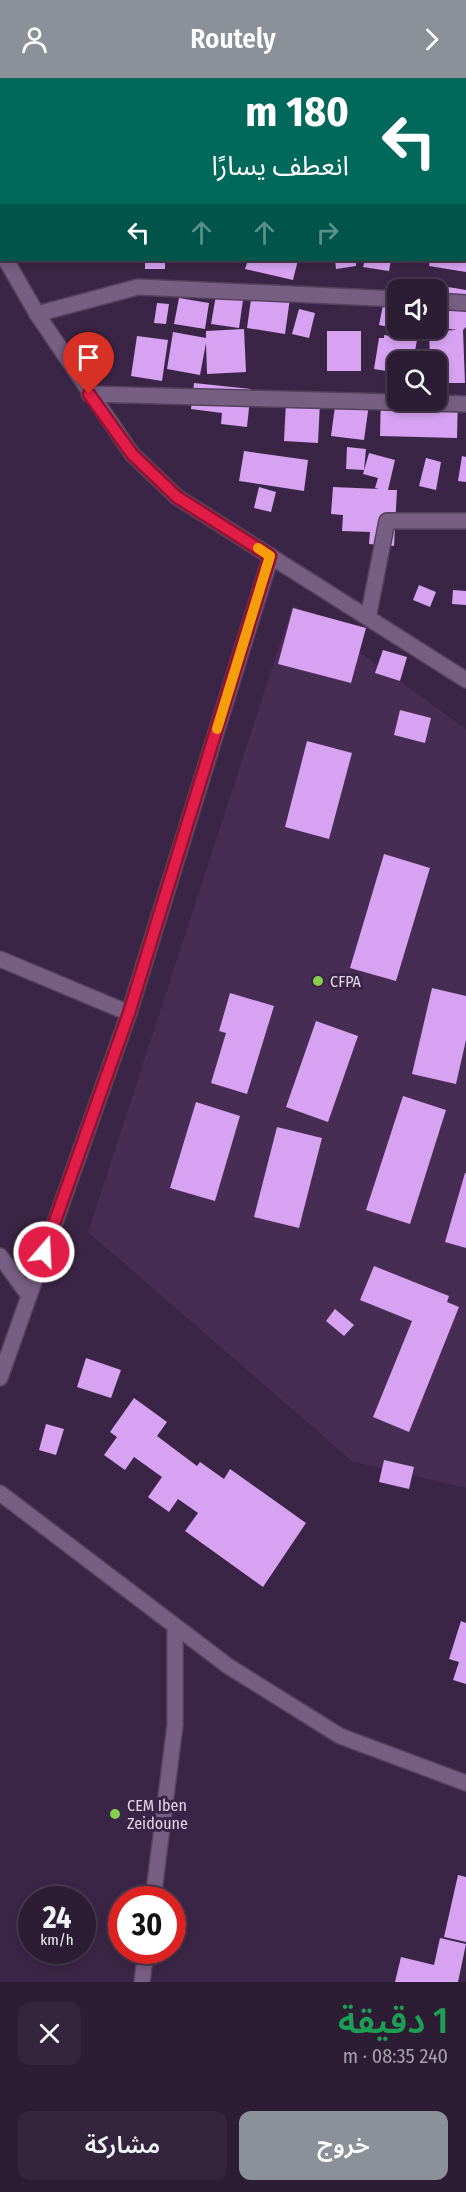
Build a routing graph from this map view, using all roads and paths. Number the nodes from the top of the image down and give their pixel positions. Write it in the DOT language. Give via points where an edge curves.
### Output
graph roads {
  1 [pos="7,261"];
  2 [pos="387,298"];
  3 [pos="447,302"];
  4 [pos="466,303"];
  5 [pos="37,314"];
  6 [pos="89,394"];
  7 [pos="466,404"];
  8 [pos="466,521"];
  9 [pos="270,556"];
  10 [pos="368,618"];
  11 [pos="466,680"];
  12 [pos="0,959"];
  13 [pos="129,1013"];
  14 [pos="0,1256"];
  15 [pos="29,1296"];
  16 [pos="0,1378"];
  17 [pos="0,1493"];
  18 [pos="175,1626"];
  19 [pos="466,1783"];
  20 [pos="155,1886"];
  21 [pos="144,1964"];
  22 [pos="142,1982"];
  1 -- 5 [label="street"];
  2 -- 5 [label="street" via="138,287"];
  3 -- 4 [label="street"];
  5 -- 6 [label="street"];
  6 -- 7 [label="street"];
  6 -- 9 [label="street" via="132,454 177,497"];
  8 -- 10 [label="street" via="387,521"];
  9 -- 10 [label="street"];
  9 -- 13 [label="street"];
  10 -- 11 [label="street"];
  12 -- 13 [label="street"];
  13 -- 15 [label="street"];
  14 -- 15 [label="street"];
  15 -- 16 [label="street"];
  17 -- 18 [label="street"];
  18 -- 19 [label="street" via="228,1666 340,1736"];
  18 -- 20 [label="street" via="175,1725"];
  21 -- 22 [label="street"];
}
